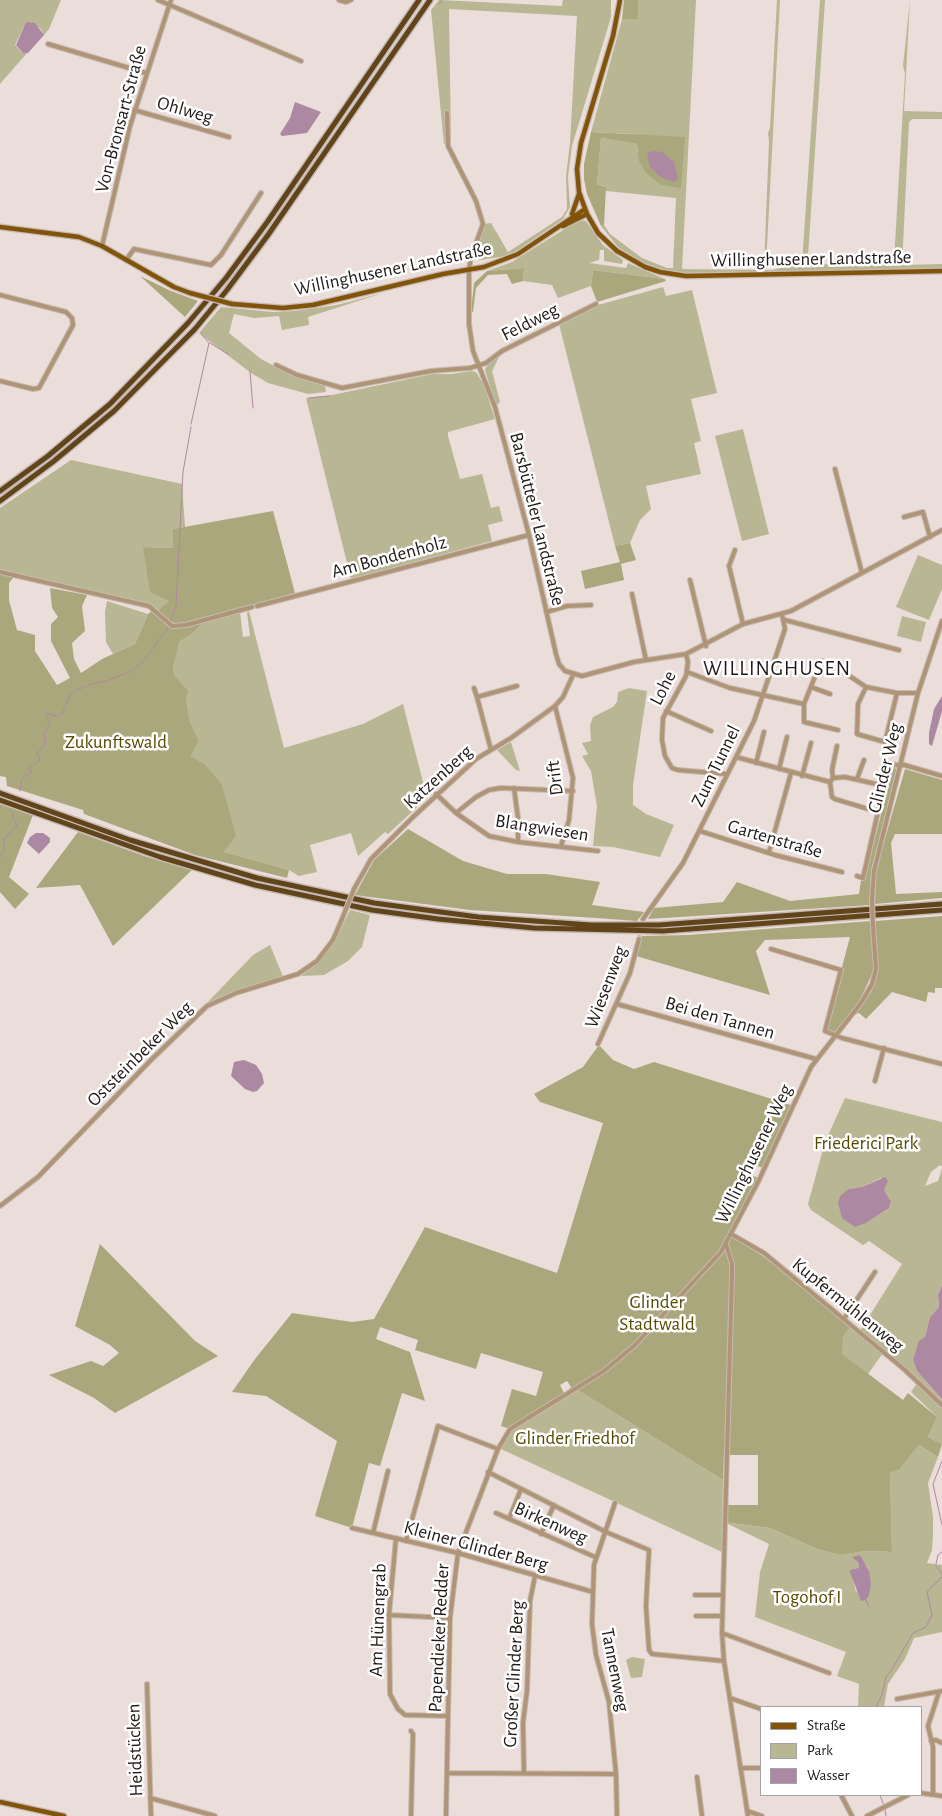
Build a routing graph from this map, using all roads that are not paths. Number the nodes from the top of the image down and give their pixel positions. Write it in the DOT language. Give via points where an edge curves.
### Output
graph roads {
  1 [pos="158,0"];
  2 [pos="171,0"];
  3 [pos="351,0"];
  4 [pos="419,0"];
  5 [pos="430,0"];
  6 [pos="620,0"];
  7 [pos="341,1"];
  8 [pos="169,5"];
  9 [pos="48,44"];
  10 [pos="301,61"];
  11 [pos="146,73"];
  12 [pos="134,110"];
  13 [pos="447,113"];
  14 [pos="229,137"];
  15 [pos="579,192"];
  16 [pos="261,193"];
  17 [pos="586,212"];
  18 [pos="570,218"];
  19 [pos="581,218"];
  20 [pos="0,227"];
  21 [pos="560,227"];
  22 [pos="594,227"];
  23 [pos="102,246"];
  24 [pos="126,260"];
  25 [pos="469,270"];
  26 [pos="942,272"];
  27 [pos="0,295"];
  28 [pos="596,304"];
  29 [pos="276,365"];
  30 [pos="478,366"];
  31 [pos="0,381"];
  32 [pos="835,469"];
  33 [pos="0,491"];
  34 [pos="0,502"];
  35 [pos="904,518"];
  36 [pos="942,530"];
  37 [pos="529,535"];
  38 [pos="930,537"];
  39 [pos="735,550"];
  40 [pos="0,572"];
  41 [pos="862,573"];
  42 [pos="690,580"];
  43 [pos="632,594"];
  44 [pos="591,605"];
  45 [pos="546,612"];
  46 [pos="782,614"];
  47 [pos="785,620"];
  48 [pos="942,621"];
  49 [pos="743,624"];
  50 [pos="706,646"];
  51 [pos="899,650"];
  52 [pos="686,654"];
  53 [pos="646,660"];
  54 [pos="833,665"];
  55 [pos="818,669"];
  56 [pos="687,672"];
  57 [pos="573,675"];
  58 [pos="517,686"];
  59 [pos="811,687"];
  60 [pos="866,687"];
  61 [pos="474,688"];
  62 [pos="897,693"];
  63 [pos="918,693"];
  64 [pos="764,694"];
  65 [pos="830,694"];
  66 [pos="477,698"];
  67 [pos="804,704"];
  68 [pos="555,706"];
  69 [pos="666,711"];
  70 [pos="838,730"];
  71 [pos="711,731"];
  72 [pos="764,732"];
  73 [pos="787,737"];
  74 [pos="811,743"];
  75 [pos="837,746"];
  76 [pos="491,750"];
  77 [pos="736,757"];
  78 [pos="864,760"];
  79 [pos="756,763"];
  80 [pos="901,765"];
  81 [pos="779,769"];
  82 [pos="791,773"];
  83 [pos="726,774"];
  84 [pos="802,776"];
  85 [pos="942,776"];
  86 [pos="857,778"];
  87 [pos="832,780"];
  88 [pos="885,786"];
  89 [pos="514,788"];
  90 [pos="573,791"];
  91 [pos="0,793"];
  92 [pos="436,794"];
  93 [pos="0,800"];
  94 [pos="878,812"];
  95 [pos="456,813"];
  96 [pos="700,831"];
  97 [pos="518,842"];
  98 [pos="561,846"];
  99 [pos="598,851"];
  100 [pos="769,852"];
  101 [pos="842,872"];
  102 [pos="857,876"];
  103 [pos="942,904"];
  104 [pos="942,910"];
  105 [pos="342,919"];
  106 [pos="643,919"];
  107 [pos="873,926"];
  108 [pos="639,939"];
  109 [pos="771,949"];
  110 [pos="617,1004"];
  111 [pos="834,1036"];
  112 [pos="598,1044"];
  113 [pos="884,1048"];
  114 [pos="816,1059"];
  115 [pos="942,1064"];
  116 [pos="875,1081"];
  117 [pos="0,1206"];
  118 [pos="731,1234"];
  119 [pos="726,1244"];
  120 [pos="875,1272"];
  121 [pos="844,1319"];
  122 [pos="942,1405"];
  123 [pos="498,1449"];
  124 [pos="388,1471"];
  125 [pos="488,1472"];
  126 [pos="521,1489"];
  127 [pos="615,1503"];
  128 [pos="554,1505"];
  129 [pos="496,1513"];
  130 [pos="509,1519"];
  131 [pos="352,1528"];
  132 [pos="606,1532"];
  133 [pos="373,1533"];
  134 [pos="541,1534"];
  135 [pos="396,1538"];
  136 [pos="406,1541"];
  137 [pos="458,1553"];
  138 [pos="595,1557"];
  139 [pos="535,1576"];
  140 [pos="593,1592"];
  141 [pos="695,1595"];
  142 [pos="722,1595"];
  143 [pos="389,1615"];
  144 [pos="696,1616"];
  145 [pos="721,1616"];
  146 [pos="450,1618"];
  147 [pos="722,1633"];
  148 [pos="724,1661"];
  149 [pos="828,1673"];
  150 [pos="147,1684"];
  151 [pos="940,1692"];
  152 [pos="730,1698"];
  153 [pos="897,1699"];
  154 [pos="760,1710"];
  155 [pos="448,1716"];
  156 [pos="411,1731"];
  157 [pos="932,1741"];
  158 [pos="942,1744"];
  159 [pos="933,1747"];
  160 [pos="742,1768"];
  161 [pos="760,1768"];
  162 [pos="447,1773"];
  163 [pos="524,1773"];
  164 [pos="616,1774"];
  165 [pos="697,1778"];
  166 [pos="922,1793"];
  167 [pos="933,1794"];
  168 [pos="842,1796"];
  169 [pos="906,1796"];
  170 [pos="942,1796"];
  171 [pos="150,1798"];
  172 [pos="0,1802"];
  173 [pos="748,1814"];
  174 [pos="64,1816"];
  175 [pos="151,1816"];
  176 [pos="215,1816"];
  177 [pos="411,1816"];
  178 [pos="446,1816"];
  179 [pos="617,1816"];
  180 [pos="702,1816"];
  181 [pos="762,1816"];
  182 [pos="852,1816"];
  183 [pos="867,1816"];
  1 -- 8 [label="street"];
  2 -- 8 [label="street, Von-Bronsart-Straße"];
  3 -- 7 [label="street"];
  4 -- 33 [label="highway" via="268,221 188,323 110,404"];
  5 -- 34 [label="highway" via="268,235 195,329 114,411"];
  6 -- 15 [label="main road" via="613,36 579,150"];
  8 -- 10 [label="street"];
  8 -- 11 [label="street, Von-Bronsart-Straße"];
  9 -- 11 [label="street"];
  11 -- 12 [label="street, Von-Bronsart-Straße"];
  12 -- 14 [label="street, Ohlweg"];
  12 -- 23 [label="street, Von-Bronsart-Straße"];
  13 -- 25 [label="street, Barsbütteler Landstraße" via="448,146 476,201 483,224 470,257"];
  15 -- 17 [label="main road"];
  15 -- 18 [label="main road"];
  16 -- 24 [label="street" via="221,255 211,264 134,249"];
  17 -- 18 [label="main road, Willinghusener Landstraße"];
  17 -- 19 [label="main road, Willinghusener Landstraße"];
  17 -- 22 [label="main road, Willinghusener Landstraße"];
  18 -- 21 [label="main road, Willinghusener Landstraße"];
  19 -- 21 [label="main road, Willinghusener Landstraße"];
  19 -- 22 [label="main road"];
  20 -- 23 [label="main road, Willinghusener Landstraße" via="79,237"];
  21 -- 25 [label="main road, Willinghusener Landstraße" via="510,258"];
  22 -- 26 [label="main road, Willinghusener Landstraße" via="624,257 672,274"];
  23 -- 24 [label="main road, Willinghusener Landstraße"];
  24 -- 25 [label="main road, Willinghusener Landstraße, bridge" via="190,293 232,304 283,308 313,305"];
  25 -- 30 [label="street, Barsbütteler Landstraße" via="468,324"];
  27 -- 31 [label="street" via="66,312 73,325 39,388"];
  28 -- 30 [label="street, Feldweg"];
  29 -- 30 [label="street" via="297,375 342,388 431,371"];
  30 -- 37 [label="street, Barsbütteler Landstraße" via="495,406"];
  32 -- 41 [label="street"];
  35 -- 38 [label="street" via="922,512"];
  36 -- 38 [label="street"];
  37 -- 40 [label="street, Am Bondenholz" via="172,626 148,606"];
  37 -- 45 [label="street, Barsbütteler Landstraße"];
  38 -- 41 [label="street"];
  39 -- 49 [label="street" via="729,566"];
  41 -- 46 [label="street"];
  42 -- 50 [label="street"];
  43 -- 53 [label="street"];
  44 -- 45 [label="street" via="566,606"];
  45 -- 57 [label="street, Barsbütteler Landstraße" via="559,664"];
  46 -- 47 [label="street"];
  46 -- 49 [label="street"];
  47 -- 51 [label="street"];
  47 -- 64 [label="street, Zum Tunnel"];
  48 -- 63 [label="street, Glinder Weg"];
  49 -- 50 [label="street"];
  50 -- 52 [label="street"];
  52 -- 53 [label="street"];
  52 -- 56 [label="street, Lohe"];
  53 -- 57 [label="street" via="593,675"];
  54 -- 55 [label="street" via="828,674"];
  54 -- 55 [label="street" via="822,660"];
  54 -- 60 [label="street"];
  55 -- 59 [label="street"];
  56 -- 64 [label="street" via="730,688"];
  56 -- 69 [label="street, Lohe"];
  57 -- 68 [label="street, Katzenberg"];
  58 -- 66 [label="street"];
  59 -- 65 [label="street"];
  59 -- 67 [label="street"];
  60 -- 62 [label="street"];
  60 -- 62 [label="street" via="858,704 857,734 885,742"];
  61 -- 66 [label="street"];
  62 -- 63 [label="street"];
  63 -- 80 [label="street, Glinder Weg"];
  64 -- 67 [label="street"];
  64 -- 77 [label="street, Zum Tunnel"];
  66 -- 76 [label="street"];
  67 -- 70 [label="street" via="804,722"];
  68 -- 76 [label="street, Katzenberg"];
  68 -- 90 [label="street, Drift" via="572,772"];
  69 -- 71 [label="street"];
  69 -- 83 [label="street, Lohe" via="662,740 665,756 672,768"];
  72 -- 79 [label="street"];
  73 -- 81 [label="street"];
  74 -- 84 [label="street"];
  75 -- 87 [label="street"];
  76 -- 92 [label="street, Katzenberg"];
  77 -- 79 [label="street"];
  77 -- 83 [label="street, Zum Tunnel"];
  78 -- 86 [label="street"];
  79 -- 81 [label="street"];
  80 -- 85 [label="street"];
  80 -- 88 [label="street" via="892,764"];
  80 -- 107 [label="street, Glinder Weg, bridge" via="874,866"];
  81 -- 82 [label="street"];
  82 -- 84 [label="street"];
  82 -- 100 [label="street"];
  83 -- 96 [label="street, Zum Tunnel"];
  84 -- 87 [label="street"];
  86 -- 87 [label="street"];
  86 -- 88 [label="street"];
  87 -- 94 [label="street" via="832,797"];
  88 -- 94 [label="street"];
  89 -- 90 [label="street"];
  89 -- 95 [label="street" via="489,790"];
  89 -- 97 [label="street"];
  90 -- 98 [label="street, Drift"];
  91 -- 103 [label="highway" via="130,840 257,878 374,903 470,916 591,925 660,924"];
  92 -- 95 [label="street, Blangwiesen"];
  92 -- 105 [label="street, Katzenberg, bridge" via="371,859"];
  93 -- 104 [label="highway" via="160,857 246,882 329,902 438,919 534,928 663,931"];
  94 -- 102 [label="street" via="863,878"];
  95 -- 97 [label="street, Blangwiesen" via="489,836"];
  96 -- 100 [label="street, Gartenstraße"];
  96 -- 106 [label="street, Zum Tunnel" via="683,863"];
  97 -- 98 [label="street, Blangwiesen"];
  98 -- 99 [label="street, Blangwiesen"];
  100 -- 101 [label="street, Gartenstraße"];
  105 -- 117 [label="street, Oststeinbeker Weg" via="317,961 298,974 236,993 207,1006 38,1177"];
  107 -- 111 [label="street, Willinghusener Weg" via="874,977 861,1003"];
  108 -- 110 [label="street, Wiesenweg"];
  109 -- 111 [label="street" via="841,970 825,1031"];
  110 -- 112 [label="street, Wiesenweg"];
  110 -- 114 [label="street, Bei den Tannen"];
  111 -- 113 [label="street"];
  111 -- 114 [label="street, Willinghusener Weg"];
  113 -- 115 [label="street"];
  113 -- 116 [label="street"];
  114 -- 118 [label="street, Willinghusener Weg"];
  118 -- 119 [label="street, Willinghusener Weg"];
  118 -- 121 [label="street, Kupfermühlenweg" via="764,1253"];
  119 -- 123 [label="street, Papendieker Redder" via="635,1345 604,1371 510,1429"];
  119 -- 142 [label="street, Willinghusener Weg" via="732,1274"];
  120 -- 121 [label="street"];
  121 -- 122 [label="street, Kupfermühlenweg" via="906,1370"];
  123 -- 125 [label="street, Papendieker Redder"];
  123 -- 136 [label="street" via="438,1426"];
  124 -- 133 [label="street"];
  125 -- 126 [label="street"];
  125 -- 137 [label="street, Papendieker Redder"];
  126 -- 128 [label="street"];
  126 -- 130 [label="street"];
  127 -- 132 [label="street, Tannenweg"];
  128 -- 132 [label="street"];
  128 -- 134 [label="street"];
  129 -- 130 [label="street, Birkenweg"];
  130 -- 134 [label="street, Birkenweg"];
  131 -- 133 [label="street, Kleiner Glinder Berg"];
  132 -- 138 [label="street, Tannenweg"];
  132 -- 148 [label="street" via="649,1550 646,1606 652,1654"];
  133 -- 135 [label="street, Kleiner Glinder Berg"];
  134 -- 138 [label="street, Birkenweg"];
  135 -- 136 [label="street, Kleiner Glinder Berg"];
  135 -- 143 [label="street, Am Hünengrab"];
  136 -- 137 [label="street, Kleiner Glinder Berg"];
  137 -- 139 [label="street, Kleiner Glinder Berg"];
  137 -- 146 [label="street, Papendieker Redder"];
  138 -- 140 [label="street, Tannenweg"];
  139 -- 140 [label="street, Kleiner Glinder Berg"];
  139 -- 163 [label="street, Großer Glinder Berg" via="530,1602 523,1722"];
  140 -- 164 [label="street, Tannenweg" via="592,1638 609,1702"];
  141 -- 142 [label="street"];
  142 -- 145 [label="street, Willinghusener Weg"];
  143 -- 146 [label="street"];
  143 -- 155 [label="street, Am Hünengrab" via="390,1694 398,1709 405,1715"];
  144 -- 145 [label="street"];
  145 -- 147 [label="street, Willinghusener Weg"];
  146 -- 155 [label="street, Papendieker Redder"];
  147 -- 148 [label="street, Willinghusener Weg"];
  147 -- 149 [label="street"];
  148 -- 152 [label="street, Willinghusener Weg"];
  150 -- 171 [label="street, Heidstücken"];
  151 -- 153 [label="street"];
  151 -- 157 [label="street" via="928,1726"];
  152 -- 154 [label="street"];
  152 -- 160 [label="street, Willinghusener Weg"];
  155 -- 162 [label="street, Papendieker Redder"];
  156 -- 177 [label="street"];
  157 -- 158 [label="street"];
  157 -- 159 [label="street"];
  158 -- 159 [label="street"];
  159 -- 167 [label="street"];
  160 -- 161 [label="street"];
  160 -- 173 [label="street, Willinghusener Weg"];
  162 -- 163 [label="street"];
  162 -- 178 [label="street, Papendieker Redder"];
  163 -- 164 [label="street"];
  164 -- 179 [label="street, Tannenweg"];
  165 -- 180 [label="street"];
  166 -- 167 [label="street"];
  167 -- 170 [label="street"];
  168 -- 182 [label="street"];
  169 -- 183 [label="street"];
  171 -- 175 [label="street, Heidstücken"];
  171 -- 176 [label="street"];
  172 -- 174 [label="main road"];
  173 -- 181 [label="street"];
}
